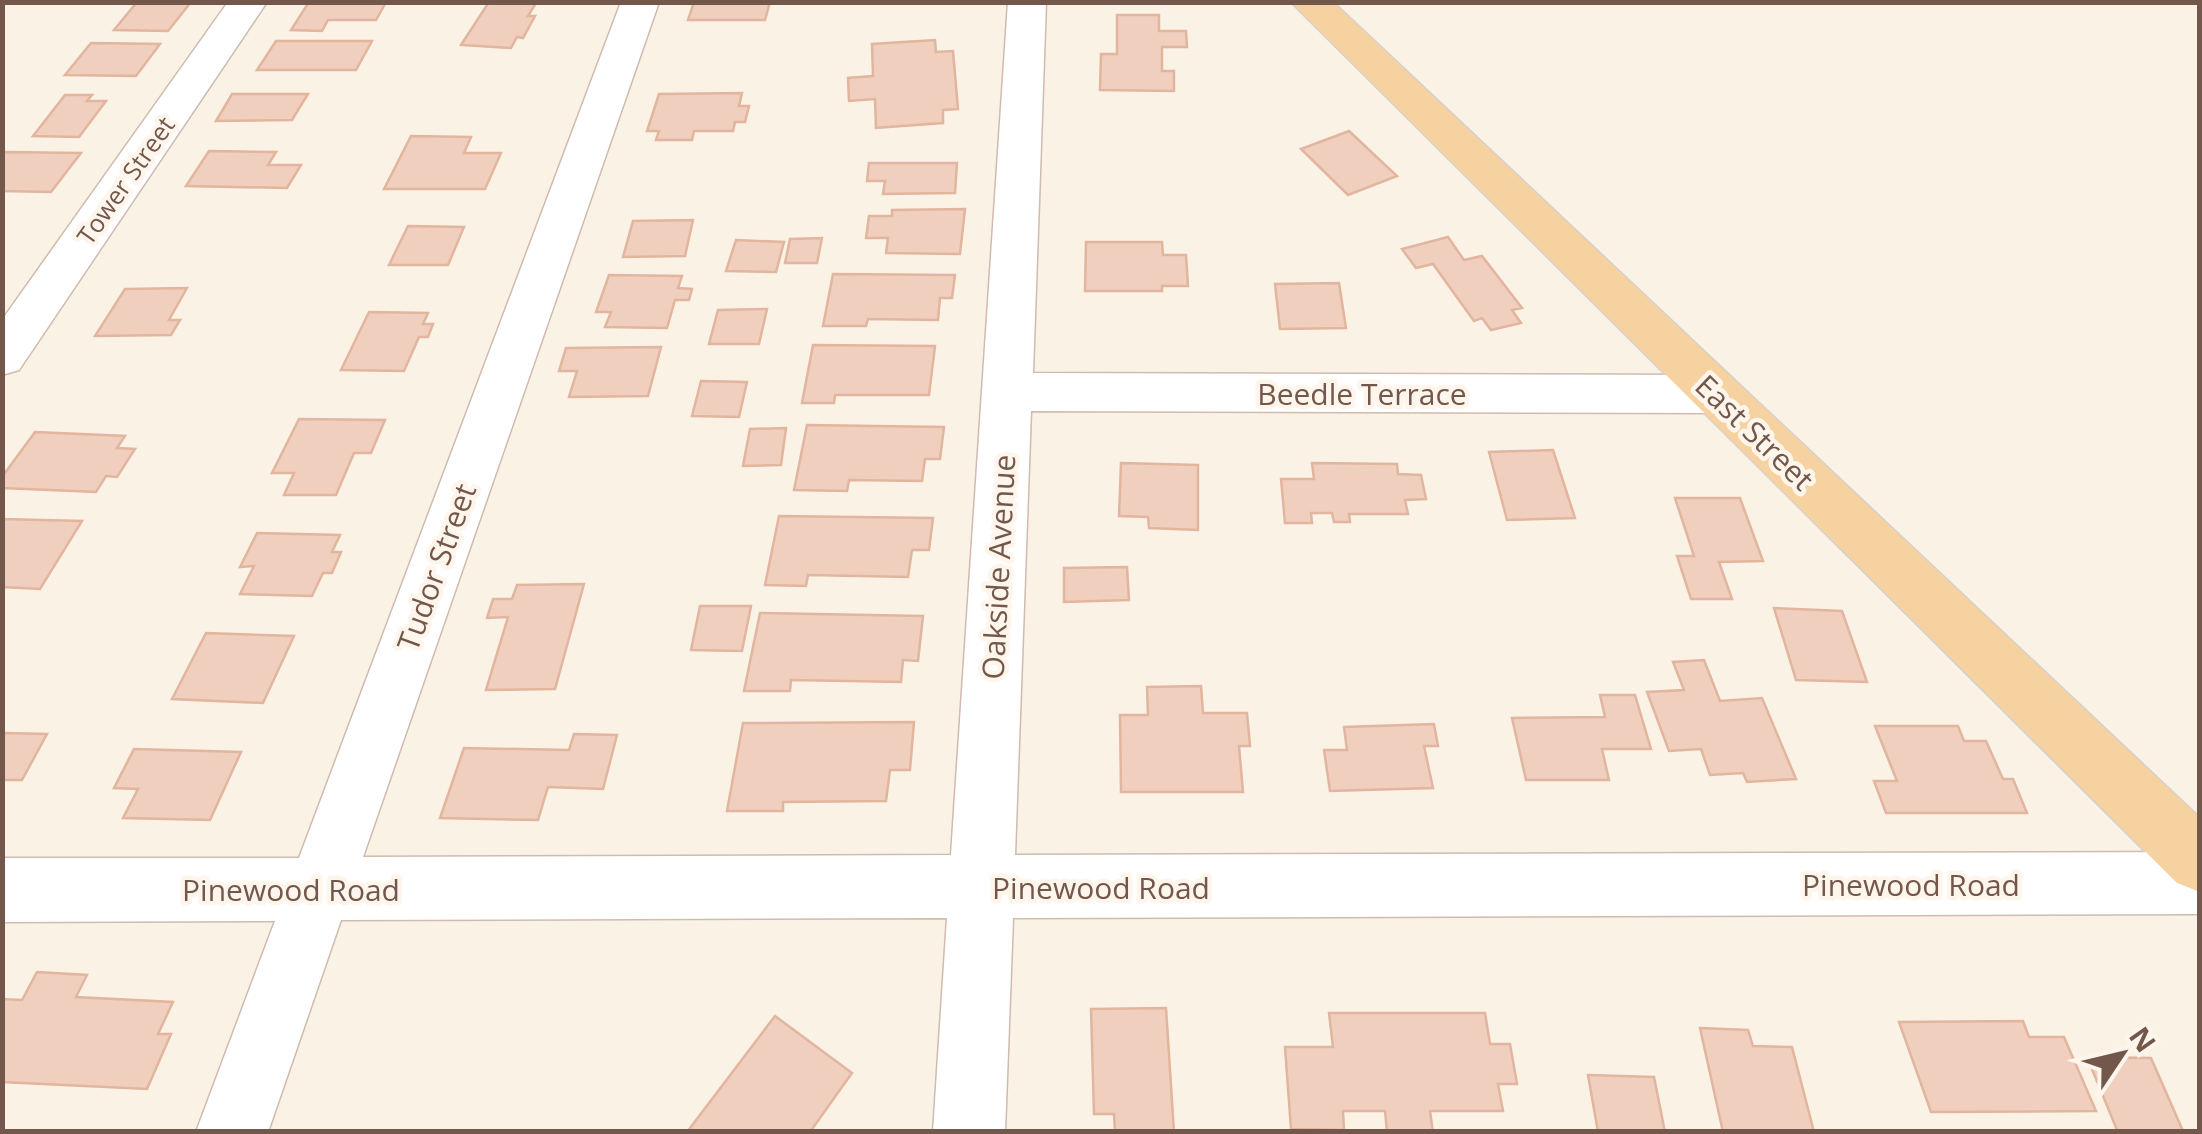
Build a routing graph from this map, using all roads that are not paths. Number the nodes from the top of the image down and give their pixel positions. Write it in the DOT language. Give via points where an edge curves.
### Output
graph roads {
  1 [pos="248,2"];
  2 [pos="640,2"];
  3 [pos="1027,2"];
  4 [pos="1310,2"];
  5 [pos="2,356"];
  6 [pos="1008,392"];
  7 [pos="1716,394"];
  8 [pos="2200,861"];
  9 [pos="2200,883"];
  10 [pos="982,887"];
  11 [pos="320,889"];
  12 [pos="2,890"];
  13 [pos="232,1132"];
  14 [pos="968,1132"];
  1 -- 5 [label="street, Tower Street"];
  2 -- 11 [label="street, Tudor Street"];
  3 -- 6 [label="street, Oakside Avenue"];
  4 -- 7 [label="main road, East Street"];
  6 -- 7 [label="street, Beedle Terrace"];
  6 -- 10 [label="street, Oakside Avenue"];
  7 -- 8 [label="main road, East Street"];
  9 -- 10 [label="street, Pinewood Road"];
  10 -- 11 [label="street, Pinewood Road"];
  10 -- 14 [label="street, Oakside Avenue"];
  11 -- 12 [label="street, Pinewood Road"];
  11 -- 13 [label="street, Tudor Street"];
}
